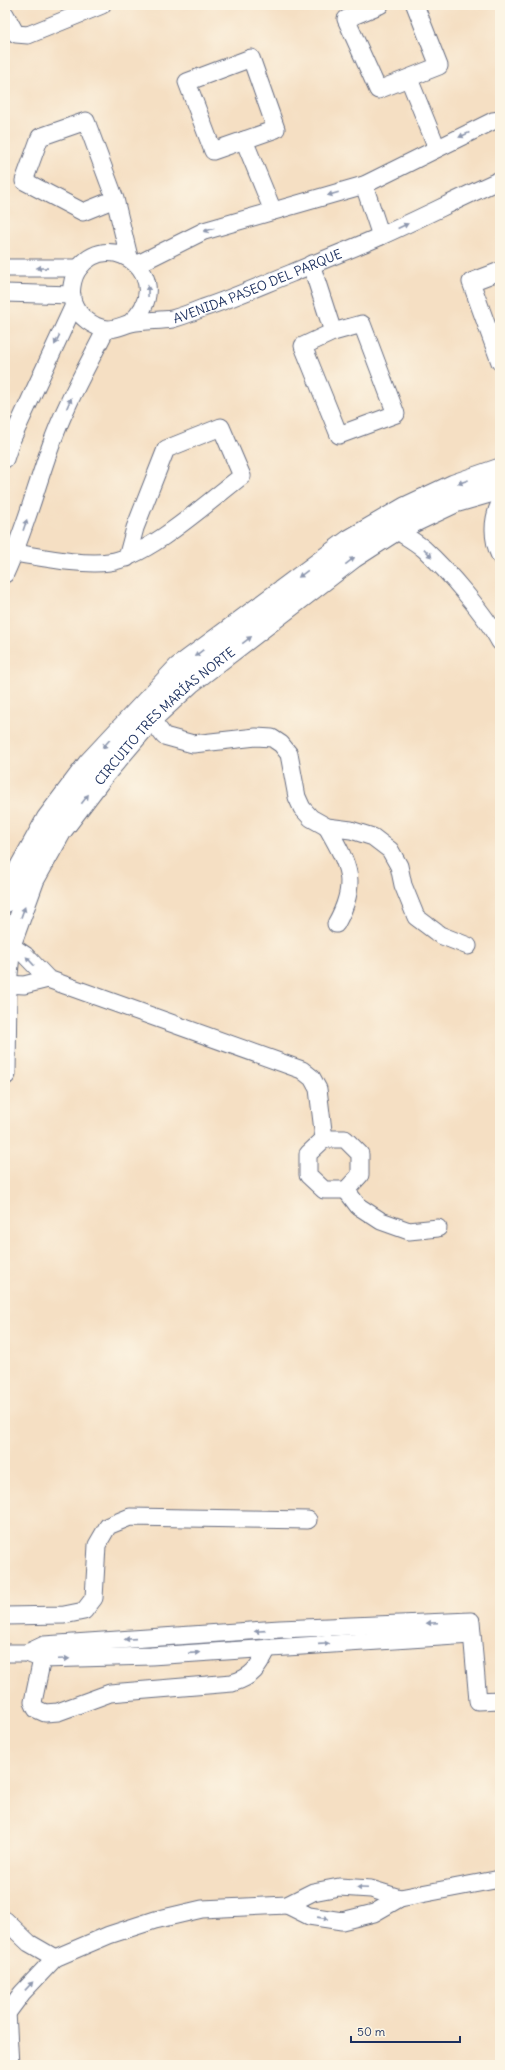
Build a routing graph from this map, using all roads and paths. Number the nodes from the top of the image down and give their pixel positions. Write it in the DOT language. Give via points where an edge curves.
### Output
graph roads {
  1 [pos="102,5"];
  2 [pos="380,5"];
  3 [pos="415,5"];
  4 [pos="5,14"];
  5 [pos="409,79"];
  6 [pos="500,120"];
  7 [pos="244,140"];
  8 [pos="437,148"];
  9 [pos="500,180"];
  10 [pos="364,185"];
  11 [pos="115,199"];
  12 [pos="273,211"];
  13 [pos="381,236"];
  14 [pos="133,261"];
  15 [pos="311,264"];
  16 [pos="5,268"];
  17 [pos="79,268"];
  18 [pos="500,271"];
  19 [pos="5,293"];
  20 [pos="73,300"];
  21 [pos="130,324"];
  22 [pos="106,329"];
  23 [pos="333,332"];
  24 [pos="500,362"];
  25 [pos="8,439"];
  26 [pos="5,459"];
  27 [pos="500,469"];
  28 [pos="500,488"];
  29 [pos="500,503"];
  30 [pos="396,530"];
  31 [pos="15,553"];
  32 [pos="500,556"];
  33 [pos="127,558"];
  34 [pos="5,574"];
  35 [pos="498,632"];
  36 [pos="184,676"];
  37 [pos="151,719"];
  38 [pos="327,828"];
  39 [pos="5,902"];
  40 [pos="336,924"];
  41 [pos="10,945"];
  42 [pos="468,946"];
  43 [pos="48,979"];
  44 [pos="6,984"];
  45 [pos="5,1074"];
  46 [pos="324,1139"];
  47 [pos="346,1190"];
  48 [pos="438,1228"];
  49 [pos="308,1520"];
  50 [pos="5,1616"];
  51 [pos="280,1629"];
  52 [pos="471,1635"];
  53 [pos="275,1648"];
  54 [pos="5,1653"];
  55 [pos="26,1653"];
  56 [pos="42,1659"];
  57 [pos="500,1700"];
  58 [pos="500,1879"];
  59 [pos="400,1898"];
  60 [pos="288,1905"];
  61 [pos="5,1920"];
  62 [pos="55,1958"];
  63 [pos="5,2012"];
  64 [pos="5,2016"];
  65 [pos="8,2065"];
  1 -- 4 [label="street" via="28,35 16,34"];
  2 -- 5 [label="street" via="346,19 378,90"];
  3 -- 5 [label="street" via="439,66"];
  5 -- 8 [label="street"];
  6 -- 8 [label="street, one-way"];
  7 -- 7 [label="street" via="213,151 187,82 251,58 276,128"];
  7 -- 12 [label="street"];
  8 -- 10 [label="street"];
  13 -- 9 [label="street, AVENIDA PASEO DEL PARQUE, one-way"];
  10 -- 12 [label="street, one-way"];
  10 -- 13 [label="street"];
  11 -- 11 [label="street" via="86,121 40,137 24,181 83,212"];
  11 -- 14 [label="street"];
  12 -- 14 [label="street, one-way" via="204,231"];
  13 -- 15 [label="street, AVENIDA PASEO DEL PARQUE"];
  14 -- 17 [label="street" via="111,252 93,256"];
  21 -- 14 [label="street, one-way" via="140,315 148,299 147,280"];
  15 -- 21 [label="street, AVENIDA PASEO DEL PARQUE" via="236,297 173,318"];
  15 -- 23 [label="street"];
  17 -- 16 [label="street, one-way"];
  17 -- 20 [label="street" via="73,281"];
  18 -- 24 [label="street" via="471,282"];
  19 -- 20 [label="street"];
  20 -- 22 [label="street" via="87,321"];
  20 -- 25 [label="street, one-way"];
  21 -- 22 [label="street"];
  31 -- 22 [label="street, one-way" via="50,446"];
  23 -- 23 [label="street" via="303,346 339,435 396,414 362,324"];
  25 -- 26 [label="street"];
  27 -- 36 [label="street, CIRCUITO TRES MARÍAS NORTE, one-way" via="447,488 405,508 350,540 262,604"];
  28 -- 30 [label="street, CIRCUITO TRES MARÍAS NORTE" via="455,502"];
  29 -- 32 [label="street" via="494,530 495,545"];
  30 -- 35 [label="street, one-way" via="423,548"];
  36 -- 30 [label="street, CIRCUITO TRES MARÍAS NORTE, one-way"];
  31 -- 33 [label="street" via="65,560 108,562"];
  31 -- 34 [label="street"];
  33 -- 33 [label="street" via="154,542 242,476 221,427 166,449 135,528"];
  36 -- 37 [label="street, CIRCUITO TRES MARÍAS NORTE"];
  36 -- 39 [label="street, CIRCUITO TRES MARÍAS NORTE, one-way" via="89,763 48,819 21,866"];
  37 -- 38 [label="street" via="164,736 193,744 256,737 272,738 289,754 297,797 302,808 311,818"];
  41 -- 37 [label="street, CIRCUITO TRES MARÍAS NORTE, one-way" via="34,879 61,831 105,773"];
  38 -- 40 [label="street" via="345,859 350,883 345,907"];
  38 -- 42 [label="street" via="351,830 373,837 390,850 399,866 403,885 416,917 440,935"];
  43 -- 41 [label="street, one-way" via="25,955"];
  41 -- 44 [label="street, CIRCUITO TRES MARÍAS NORTE"];
  43 -- 44 [label="street" via="24,985"];
  43 -- 46 [label="street" via="302,1070 312,1078 318,1089"];
  44 -- 45 [label="street, CIRCUITO TRES MARÍAS NORTE"];
  46 -- 47 [label="street" via="345,1139 360,1154 360,1175"];
  46 -- 47 [label="street" via="308,1154 308,1175 324,1190"];
  47 -- 48 [label="street" via="358,1206 381,1221 408,1231"];
  49 -- 50 [label="street" via="130,1517 108,1526 97,1545 94,1598 84,1611 64,1616"];
  52 -- 51 [label="street, one-way" via="470,1621"];
  51 -- 53 [label="street"];
  51 -- 55 [label="street, one-way" via="44,1645"];
  53 -- 52 [label="street, one-way"];
  52 -- 57 [label="street" via="478,1701"];
  56 -- 53 [label="street, one-way" via="151,1656"];
  53 -- 56 [label="street" via="247,1679 232,1683 110,1692 58,1712 45,1714 36,1709 33,1702"];
  54 -- 55 [label="street"];
  55 -- 56 [label="street"];
  58 -- 59 [label="street"];
  59 -- 60 [label="street, one-way" via="371,1889 338,1887 314,1892"];
  60 -- 59 [label="street, one-way" via="309,1916 342,1921 374,1914"];
  60 -- 62 [label="street" via="202,1909 155,1920 109,1935"];
  61 -- 62 [label="street" via="30,1943"];
  64 -- 62 [label="street, one-way" via="22,1993"];
  63 -- 64 [label="street"];
  64 -- 65 [label="street"];
}
